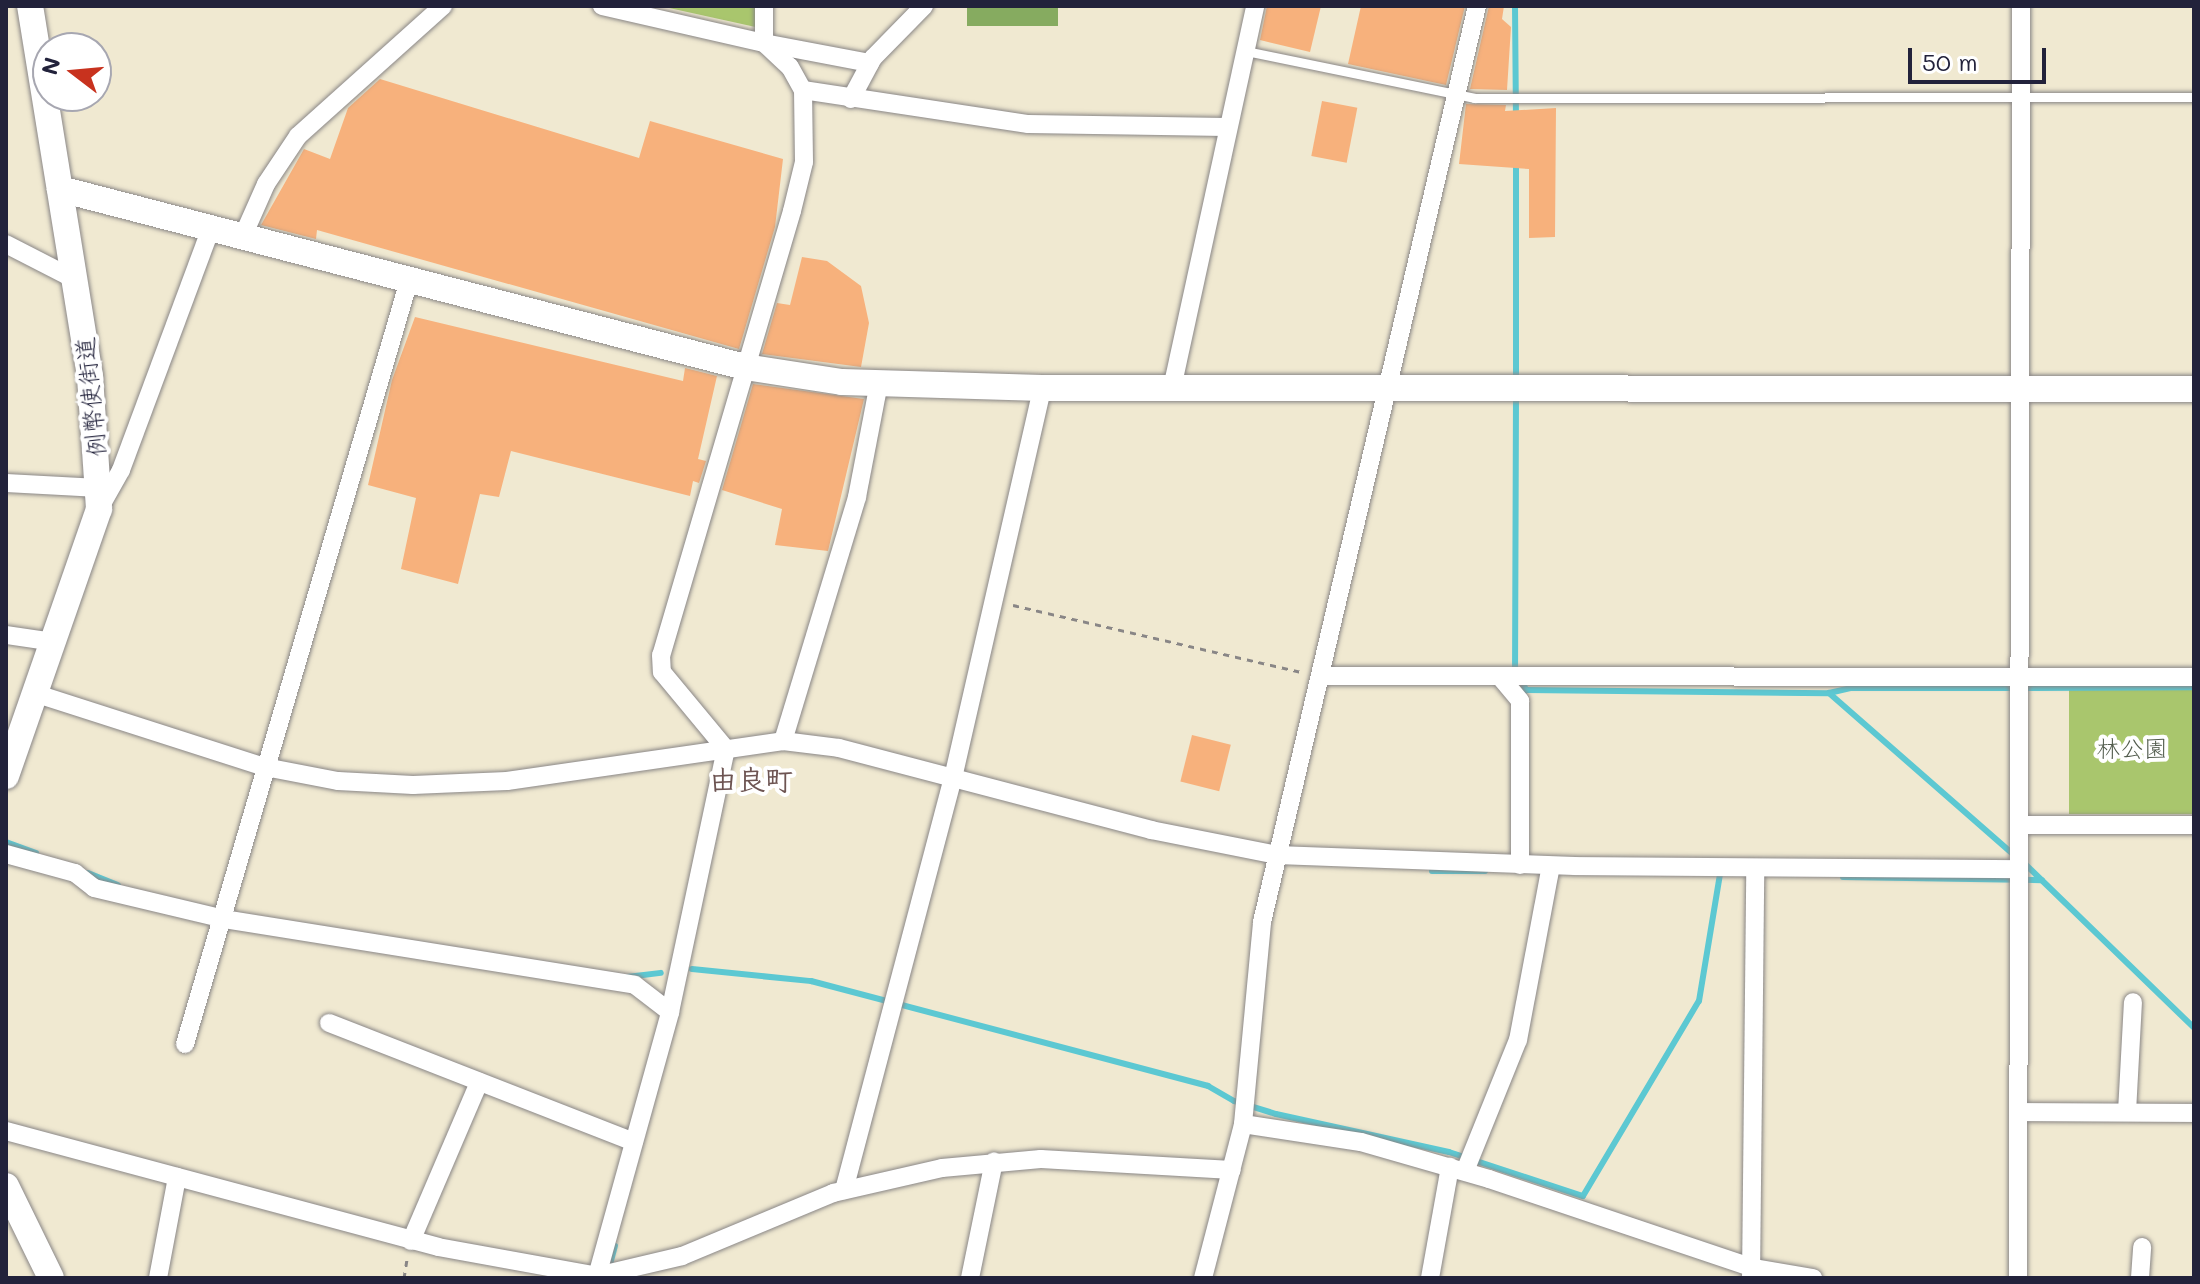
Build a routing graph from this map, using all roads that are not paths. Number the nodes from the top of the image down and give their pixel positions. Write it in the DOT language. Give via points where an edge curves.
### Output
graph roads {
  1 [pos="30,6"];
  2 [pos="443,6"];
  3 [pos="602,6"];
  4 [pos="764,6"];
  5 [pos="924,6"];
  6 [pos="1255,6"];
  7 [pos="1477,6"];
  8 [pos="2021,6"];
  9 [pos="764,43"];
  10 [pos="1246,51"];
  11 [pos="870,63"];
  12 [pos="803,90"];
  13 [pos="1456,96"];
  14 [pos="2021,96"];
  15 [pos="2194,97"];
  16 [pos="851,99"];
  17 [pos="1226,127"];
  18 [pos="60,189"];
  19 [pos="211,228"];
  20 [pos="243,236"];
  21 [pos="6,244"];
  22 [pos="410,277"];
  23 [pos="76,280"];
  24 [pos="745,367"];
  25 [pos="879,383"];
  26 [pos="1391,386"];
  27 [pos="1042,388"];
  28 [pos="1172,388"];
  29 [pos="2019,388"];
  30 [pos="2194,389"];
  31 [pos="6,483"];
  32 [pos="99,498"];
  33 [pos="6,635"];
  34 [pos="54,642"];
  35 [pos="1321,676"];
  36 [pos="2194,677"];
  37 [pos="1501,678"];
  38 [pos="2019,678"];
  39 [pos="34,693"];
  40 [pos="783,741"];
  41 [pos="726,749"];
  42 [pos="265,767"];
  43 [pos="6,776"];
  44 [pos="953,778"];
  45 [pos="2019,825"];
  46 [pos="2194,825"];
  47 [pos="6,854"];
  48 [pos="1277,855"];
  49 [pos="1520,865"];
  50 [pos="1551,866"];
  51 [pos="1755,868"];
  52 [pos="2019,869"];
  53 [pos="224,919"];
  54 [pos="2133,1002"];
  55 [pos="670,1012"];
  56 [pos="329,1023"];
  57 [pos="185,1044"];
  58 [pos="479,1082"];
  59 [pos="2018,1112"];
  60 [pos="2127,1112"];
  61 [pos="2194,1113"];
  62 [pos="1243,1124"];
  63 [pos="6,1131"];
  64 [pos="634,1142"];
  65 [pos="994,1161"];
  66 [pos="1458,1169"];
  67 [pos="1232,1170"];
  68 [pos="177,1177"];
  69 [pos="6,1186"];
  70 [pos="844,1190"];
  71 [pos="411,1241"];
  72 [pos="2142,1247"];
  73 [pos="1752,1273"];
  74 [pos="593,1277"];
  75 [pos="51,1278"];
  76 [pos="158,1278"];
  77 [pos="970,1278"];
  78 [pos="1203,1278"];
  79 [pos="1430,1278"];
  80 [pos="1813,1278"];
  81 [pos="2018,1278"];
  82 [pos="2140,1278"];
  1 -- 18 [label="street, 例幣使街道"];
  2 -- 20 [label="street" via="298,136 266,184"];
  3 -- 9 [label="street"];
  4 -- 9 [label="street"];
  5 -- 11 [label="street"];
  6 -- 10 [label="street"];
  7 -- 13 [label="street"];
  8 -- 14 [label="street"];
  9 -- 11 [label="street"];
  9 -- 12 [label="street" via="790,67"];
  10 -- 13 [label="lane"];
  10 -- 17 [label="street"];
  11 -- 16 [label="street"];
  12 -- 16 [label="street"];
  12 -- 24 [label="street" via="804,162"];
  13 -- 14 [label="lane"];
  13 -- 26 [label="street"];
  14 -- 15 [label="lane"];
  14 -- 29 [label="street"];
  16 -- 17 [label="street" via="1028,124"];
  17 -- 28 [label="street"];
  18 -- 19 [label="street"];
  18 -- 23 [label="street, 例幣使街道"];
  19 -- 20 [label="street"];
  19 -- 32 [label="street" via="121,470"];
  20 -- 22 [label="street"];
  21 -- 23 [label="street"];
  22 -- 24 [label="street"];
  22 -- 42 [label="street"];
  23 -- 32 [label="street, 例幣使街道"];
  24 -- 25 [label="street"];
  24 -- 41 [label="street" via="661,655 662,672"];
  25 -- 27 [label="street"];
  25 -- 40 [label="street" via="857,497"];
  26 -- 28 [label="street"];
  26 -- 29 [label="street"];
  26 -- 35 [label="street"];
  27 -- 28 [label="street"];
  27 -- 44 [label="street"];
  29 -- 30 [label="street"];
  29 -- 38 [label="street"];
  31 -- 32 [label="street"];
  32 -- 34 [label="street, 例幣使街道"];
  33 -- 34 [label="street"];
  34 -- 39 [label="street, 例幣使街道"];
  35 -- 37 [label="street"];
  35 -- 48 [label="street"];
  36 -- 38 [label="street"];
  37 -- 38 [label="street"];
  37 -- 49 [label="street" via="1520,701"];
  38 -- 45 [label="street"];
  39 -- 42 [label="street"];
  39 -- 43 [label="street, 例幣使街道"];
  40 -- 41 [label="street"];
  40 -- 44 [label="street" via="839,748"];
  41 -- 42 [label="street" via="507,781 413,785 338,781"];
  41 -- 55 [label="street"];
  42 -- 53 [label="street"];
  44 -- 48 [label="street" via="1217,846"];
  44 -- 70 [label="street"];
  45 -- 46 [label="street"];
  45 -- 52 [label="street"];
  47 -- 53 [label="street" via="75,873 94,888"];
  48 -- 49 [label="street"];
  48 -- 62 [label="street" via="1262,922"];
  49 -- 50 [label="street"];
  50 -- 51 [label="street"];
  50 -- 66 [label="street" via="1518,1040"];
  51 -- 52 [label="street"];
  51 -- 73 [label="street"];
  52 -- 59 [label="street"];
  53 -- 55 [label="street" via="635,985"];
  53 -- 57 [label="street"];
  54 -- 60 [label="street"];
  55 -- 64 [label="street"];
  56 -- 58 [label="street"];
  58 -- 64 [label="street"];
  58 -- 71 [label="street"];
  59 -- 60 [label="street"];
  59 -- 81 [label="street"];
  60 -- 61 [label="street"];
  62 -- 66 [label="street" via="1361,1142"];
  62 -- 67 [label="street"];
  63 -- 68 [label="street"];
  64 -- 74 [label="street"];
  65 -- 67 [label="street" via="1109,1160"];
  65 -- 70 [label="street"];
  65 -- 77 [label="street"];
  66 -- 73 [label="street"];
  66 -- 79 [label="street"];
  67 -- 78 [label="street"];
  68 -- 71 [label="street"];
  68 -- 76 [label="street"];
  69 -- 75 [label="street"];
  70 -- 74 [label="street" via="682,1256"];
  71 -- 74 [label="street"];
  72 -- 82 [label="street"];
  73 -- 80 [label="street"];
}
